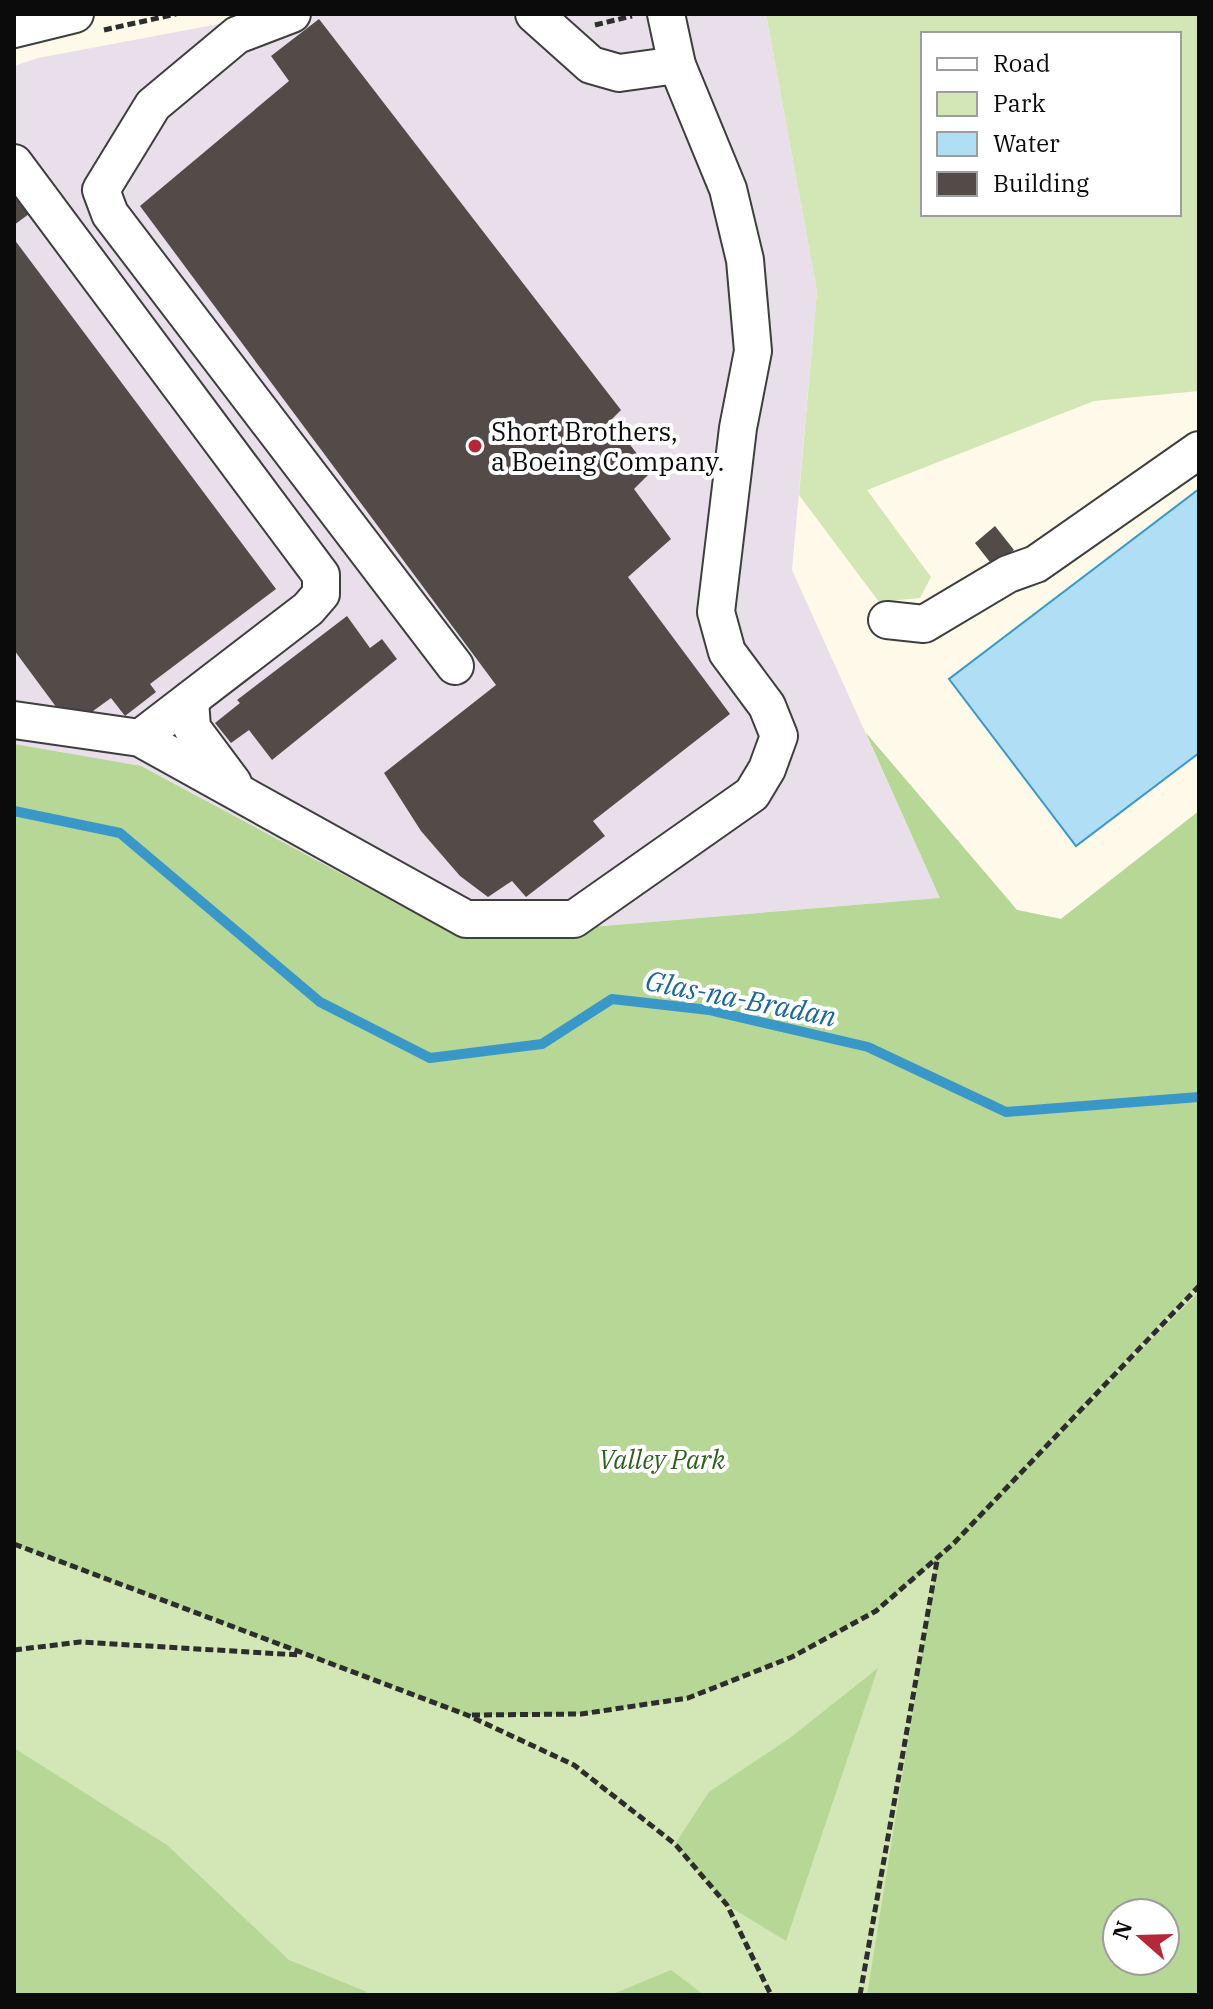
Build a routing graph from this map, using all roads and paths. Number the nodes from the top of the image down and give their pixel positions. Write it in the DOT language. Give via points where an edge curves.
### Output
graph roads {
  1 [pos="75,14"];
  2 [pos="292,14"];
  3 [pos="534,14"];
  4 [pos="666,14"];
  5 [pos="14,29"];
  6 [pos="677,65"];
  7 [pos="14,163"];
  8 [pos="264,416"];
  9 [pos="223,444"];
  10 [pos="1199,450"];
  11 [pos="887,620"];
  12 [pos="455,666"];
  13 [pos="190,700"];
  14 [pos="14,720"];
  15 [pos="140,738"];
  16 [pos="247,799"];
  17 [pos="1199,1286"];
  18 [pos="14,1544"];
  19 [pos="937,1560"];
  20 [pos="14,1650"];
  21 [pos="309,1656"];
  22 [pos="467,1715"];
  23 [pos="771,1995"];
  24 [pos="860,1995"];
  1 -- 5 [label="street"];
  2 -- 8 [label="street" via="237,35 153,105 101,190 110,214"];
  3 -- 6 [label="street" via="591,65 619,73"];
  4 -- 6 [label="street"];
  6 -- 16 [label="street" via="728,189 745,260 753,351 738,428 716,612 727,652 767,706 779,736 767,769 752,794 574,919 466,919"];
  7 -- 9 [label="street"];
  8 -- 9 [label="street"];
  8 -- 12 [label="street"];
  9 -- 13 [label="street" via="321,575 321,594"];
  10 -- 11 [label="street" via="1036,564 1008,574 924,624"];
  13 -- 15 [label="street"];
  13 -- 16 [label="street" via="192,728"];
  14 -- 15 [label="street"];
  15 -- 16 [label="street"];
  17 -- 19 [label="path"];
  18 -- 21 [label="path"];
  19 -- 22 [label="path" via="876,1611 792,1657 688,1698 581,1714"];
  19 -- 24 [label="path"];
  20 -- 21 [label="path" via="80,1642"];
  21 -- 22 [label="path"];
  22 -- 23 [label="path" via="574,1765 675,1844 727,1905"];
}
